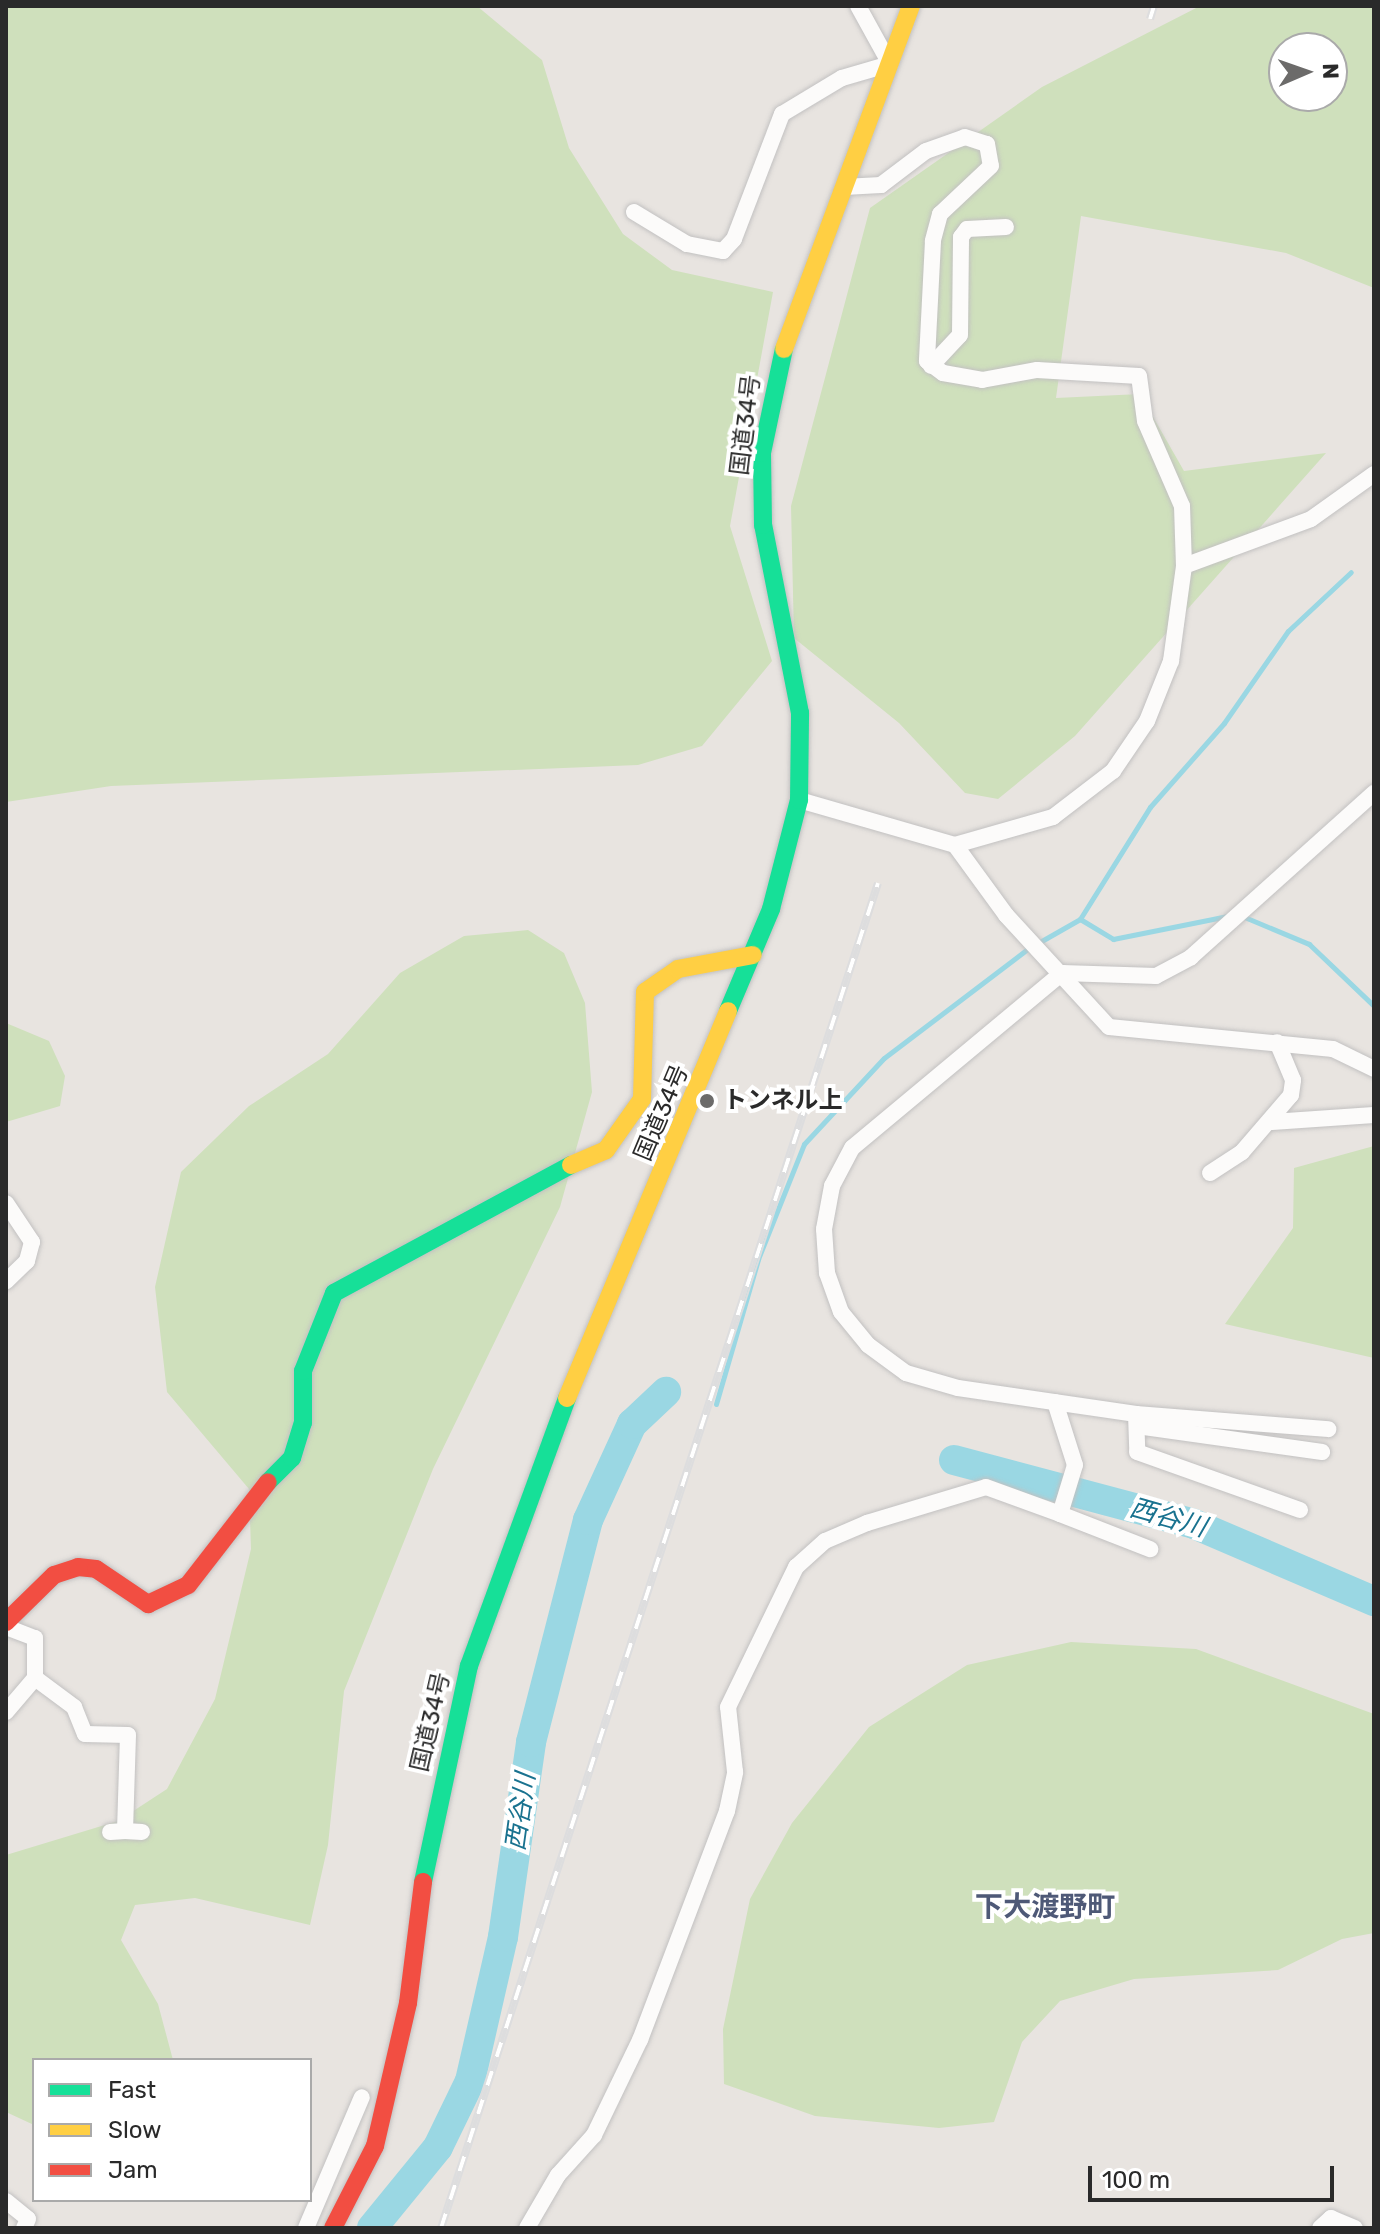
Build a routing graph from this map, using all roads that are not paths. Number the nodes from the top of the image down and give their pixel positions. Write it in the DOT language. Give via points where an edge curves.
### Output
graph roads {
  1 [pos="858,6"];
  2 [pos="911,6"];
  3 [pos="890,64"];
  4 [pos="844,187"];
  5 [pos="634,212"];
  6 [pos="1006,227"];
  7 [pos="931,366"];
  8 [pos="1374,474"];
  9 [pos="1184,566"];
  10 [pos="1374,793"];
  11 [pos="799,800"];
  12 [pos="955,845"];
  13 [pos="753,955"];
  14 [pos="1062,973"];
  15 [pos="1277,1042"];
  16 [pos="1374,1069"];
  17 [pos="1374,1115"];
  18 [pos="1272,1122"];
  19 [pos="1210,1173"];
  20 [pos="6,1203"];
  21 [pos="6,1281"];
  22 [pos="1055,1402"];
  23 [pos="1136,1420"];
  24 [pos="1328,1429"];
  25 [pos="1322,1452"];
  26 [pos="1300,1510"];
  27 [pos="1061,1511"];
  28 [pos="1150,1549"];
  29 [pos="6,1625"];
  30 [pos="35,1678"];
  31 [pos="9,1703"];
  32 [pos="142,1832"];
  33 [pos="362,2097"];
  34 [pos="6,2201"];
  35 [pos="29,2225"];
  36 [pos="306,2228"];
  37 [pos="333,2228"];
  38 [pos="527,2228"];
  39 [pos="1320,2228"];
  40 [pos="1355,2228"];
  1 -- 3 [label="street"];
  2 -- 3 [label="main road, 国道34号"];
  3 -- 4 [label="main road, 国道34号"];
  3 -- 5 [label="street" via="842,78 782,114 734,239 723,251 687,244"];
  4 -- 7 [label="street" via="881,185 926,151 965,137 987,144 991,166 940,214 933,241"];
  4 -- 11 [label="main road, 国道34号" via="779,363 762,453 765,539 800,713"];
  6 -- 7 [label="street" via="967,229 961,237 960,335"];
  7 -- 9 [label="street" via="982,380 1037,370 1139,376 1145,421 1182,506"];
  8 -- 9 [label="street" via="1311,519"];
  9 -- 12 [label="street" via="1171,661 1147,721 1113,771 1053,817"];
  10 -- 14 [label="street" via="1191,957 1156,976"];
  11 -- 12 [label="street"];
  11 -- 13 [label="main road, 国道34号"];
  12 -- 14 [label="street" via="1006,915"];
  13 -- 29 [label="main road" via="678,969 645,992 642,1099 606,1150 541,1177 334,1293 303,1371 303,1423 292,1458 241,1508 222,1547 188,1585 148,1604 96,1569 78,1567 54,1575"];
  13 -- 37 [label="main road, 国道34号" via="548,1444 469,1666 427,1845 408,2003 375,2146"];
  14 -- 15 [label="street" via="1109,1027 1148,1036"];
  14 -- 22 [label="street" via="852,1148 832,1186 824,1229 827,1273 841,1312 868,1345 906,1373"];
  15 -- 16 [label="street" via="1333,1049"];
  15 -- 18 [label="street" via="1293,1080"];
  17 -- 18 [label="street"];
  18 -- 19 [label="street"];
  20 -- 21 [label="street" via="32,1242 27,1261"];
  22 -- 23 [label="street"];
  22 -- 27 [label="street" via="1075,1465"];
  23 -- 24 [label="street"];
  23 -- 25 [label="street"];
  23 -- 26 [label="street" via="1137,1452"];
  27 -- 28 [label="street"];
  27 -- 38 [label="street" via="986,1487 867,1523 825,1541 796,1567 728,1707 735,1772 727,1811 640,2040 594,2135 558,2175"];
  29 -- 30 [label="street" via="35,1638"];
  30 -- 31 [label="street"];
  30 -- 32 [label="street" via="74,1707 85,1734 128,1735 117,1831"];
  33 -- 36 [label="street"];
  34 -- 35 [label="street"];
  39 -- 40 [label="street" via="1331,2218"];
}
